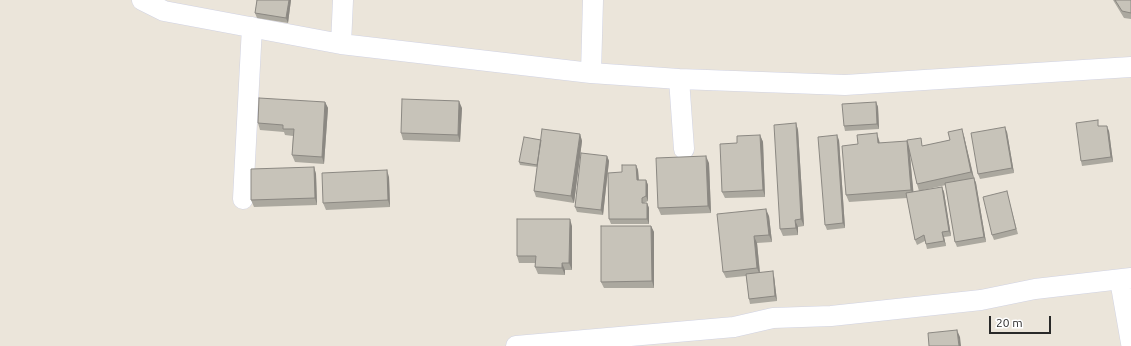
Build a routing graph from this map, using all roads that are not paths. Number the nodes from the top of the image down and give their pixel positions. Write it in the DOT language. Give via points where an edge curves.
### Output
graph roads {
  1 [pos="142,0"];
  2 [pos="343,0"];
  3 [pos="593,0"];
  4 [pos="252,27"];
  5 [pos="341,44"];
  6 [pos="1131,67"];
  7 [pos="591,73"];
  8 [pos="679,79"];
  9 [pos="684,149"];
  10 [pos="243,199"];
  11 [pos="1125,279"];
  12 [pos="644,340"];
  13 [pos="1131,343"];
  14 [pos="516,346"];
  1 -- 4 [label="street" via="164,11"];
  2 -- 5 [label="street"];
  3 -- 7 [label="street"];
  4 -- 5 [label="street"];
  4 -- 10 [label="street"];
  5 -- 7 [label="street"];
  6 -- 8 [label="street" via="845,85"];
  7 -- 8 [label="street"];
  8 -- 9 [label="street"];
  11 -- 12 [label="street" via="1035,289 981,300 831,316 773,318"];
  11 -- 13 [label="street"];
  12 -- 14 [label="street"];
}
